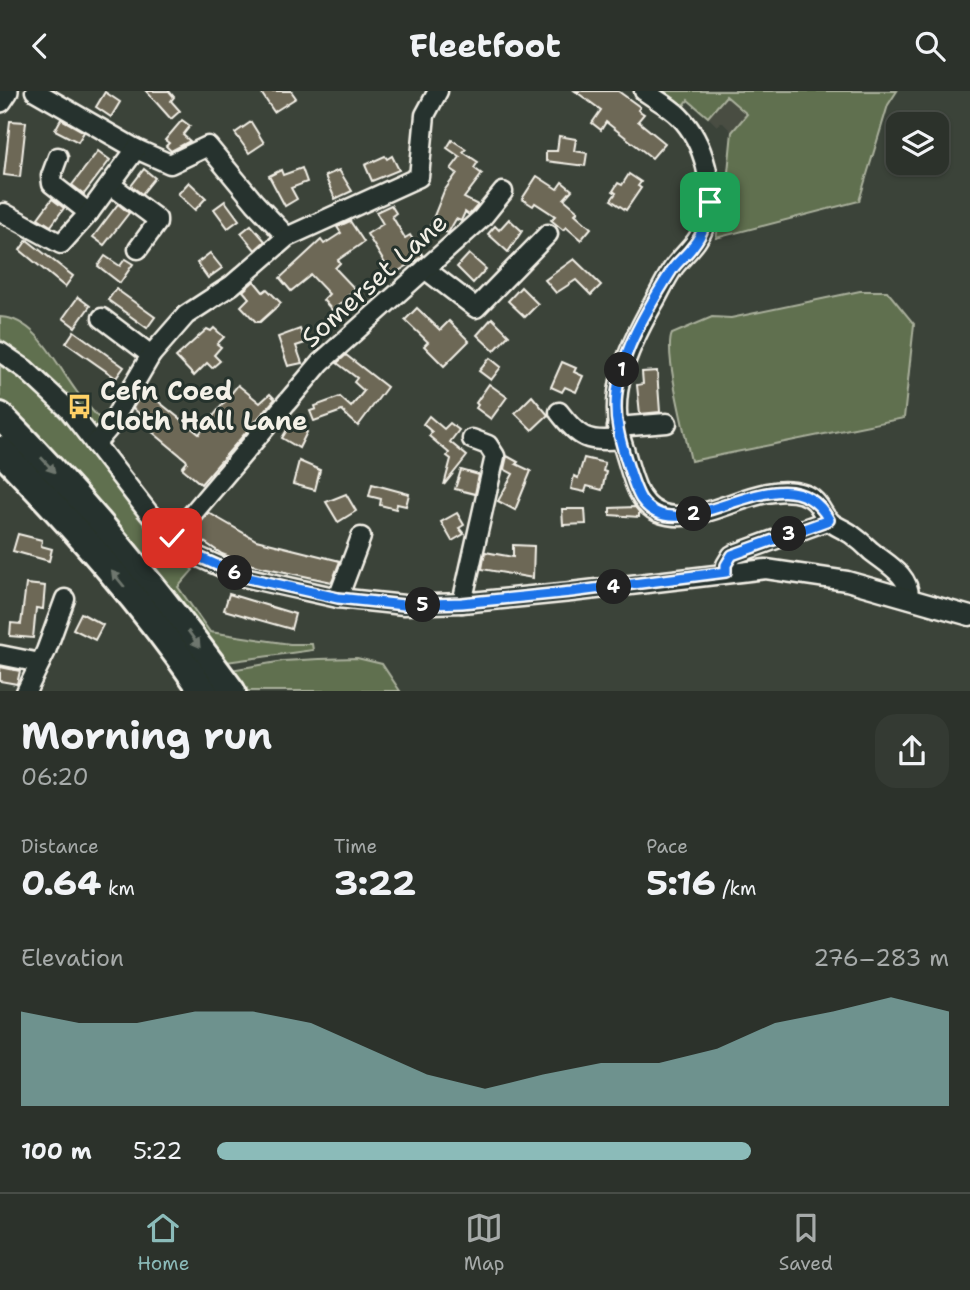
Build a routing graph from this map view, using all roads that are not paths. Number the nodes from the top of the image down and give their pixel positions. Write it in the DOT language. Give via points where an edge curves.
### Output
graph roads {
  1 [pos="6,91"];
  2 [pos="36,91"];
  3 [pos="438,91"];
  4 [pos="644,91"];
  5 [pos="0,100"];
  6 [pos="136,149"];
  7 [pos="58,157"];
  8 [pos="111,184"];
  9 [pos="503,191"];
  10 [pos="4,213"];
  11 [pos="89,213"];
  12 [pos="548,234"];
  13 [pos="287,237"];
  14 [pos="138,249"];
  15 [pos="425,269"];
  16 [pos="102,318"];
  17 [pos="0,352"];
  18 [pos="151,355"];
  19 [pos="559,412"];
  20 [pos="0,417"];
  21 [pos="667,423"];
  22 [pos="619,433"];
  23 [pos="472,439"];
  24 [pos="95,444"];
  25 [pos="0,450"];
  26 [pos="829,520"];
  27 [pos="361,537"];
  28 [pos="172,538"];
  29 [pos="726,572"];
  30 [pos="338,598"];
  31 [pos="909,598"];
  32 [pos="65,599"];
  33 [pos="462,603"];
  34 [pos="970,616"];
  35 [pos="0,655"];
  36 [pos="40,663"];
  37 [pos="26,691"];
  38 [pos="204,691"];
  39 [pos="232,691"];
  1 -- 5 [label="main road"];
  2 -- 6 [label="street"];
  3 -- 13 [label="street" via="425,115 419,177"];
  4 -- 22 [label="street" via="678,116 695,138 707,172 710,202 705,226 673,268 623,364 616,406"];
  6 -- 8 [label="street"];
  6 -- 13 [label="street" via="170,164 208,146"];
  7 -- 11 [label="street" via="52,184"];
  8 -- 11 [label="street"];
  8 -- 14 [label="street" via="157,219"];
  9 -- 15 [label="street, Somerset Lane" via="482,218"];
  10 -- 11 [label="street" via="61,244"];
  12 -- 15 [label="street" via="476,308"];
  13 -- 18 [label="street" via="232,285 186,315"];
  15 -- 28 [label="street, Somerset Lane" via="321,362"];
  16 -- 18 [label="street"];
  17 -- 24 [label="street" via="45,387"];
  18 -- 24 [label="street"];
  19 -- 22 [label="street" via="586,439"];
  20 -- 39 [label="highway, one-way" via="109,534"];
  21 -- 22 [label="street"];
  22 -- 26 [label="street" via="642,499 656,512 675,517 777,492 803,494 821,506"];
  23 -- 33 [label="street" via="488,445 495,457"];
  24 -- 28 [label="street"];
  38 -- 25 [label="highway, one-way" via="95,550"];
  26 -- 29 [label="street" via="732,555"];
  26 -- 31 [label="street" via="904,578"];
  27 -- 30 [label="street"];
  28 -- 30 [label="street" via="192,554 244,577"];
  29 -- 31 [label="street" via="766,569 803,573"];
  29 -- 33 [label="street"];
  30 -- 33 [label="street" via="404,605"];
  31 -- 34 [label="street"];
  32 -- 36 [label="street"];
  35 -- 36 [label="street"];
  36 -- 37 [label="street"];
}
